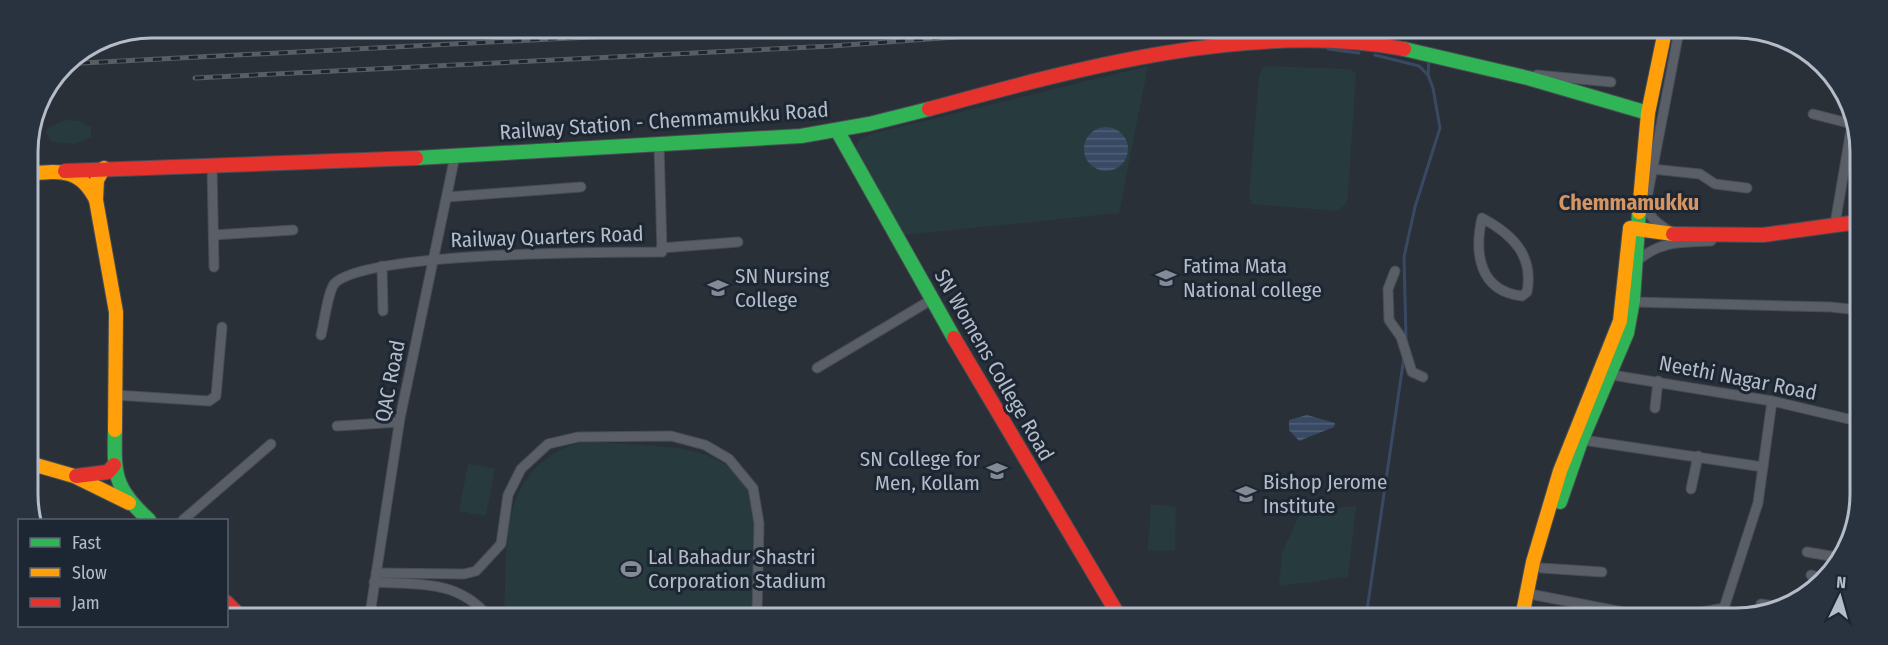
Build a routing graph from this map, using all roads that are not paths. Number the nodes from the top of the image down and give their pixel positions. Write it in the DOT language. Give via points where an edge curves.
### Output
graph roads {
  1 [pos="1664,38"];
  2 [pos="1678,38"];
  3 [pos="1514,73"];
  4 [pos="1611,82"];
  5 [pos="1648,113"];
  6 [pos="1813,114"];
  7 [pos="1846,122"];
  8 [pos="838,132"];
  9 [pos="1850,140"];
  10 [pos="658,144"];
  11 [pos="1848,150"];
  12 [pos="455,156"];
  13 [pos="212,165"];
  14 [pos="104,168"];
  15 [pos="1652,169"];
  16 [pos="59,171"];
  17 [pos="38,173"];
  18 [pos="581,187"];
  19 [pos="1747,188"];
  20 [pos="447,197"];
  21 [pos="96,200"];
  22 [pos="1482,218"];
  23 [pos="1850,223"];
  24 [pos="1836,224"];
  25 [pos="1635,229"];
  26 [pos="292,230"];
  27 [pos="1673,234"];
  28 [pos="214,235"];
  29 [pos="1763,235"];
  30 [pos="738,242"];
  31 [pos="661,248"];
  32 [pos="434,259"];
  33 [pos="1636,262"];
  34 [pos="382,266"];
  35 [pos="214,267"];
  36 [pos="1395,272"];
  37 [pos="931,300"];
  38 [pos="1635,302"];
  39 [pos="1850,309"];
  40 [pos="383,311"];
  41 [pos="222,327"];
  42 [pos="321,335"];
  43 [pos="817,368"];
  44 [pos="1612,375"];
  45 [pos="1423,377"];
  46 [pos="1658,381"];
  47 [pos="115,395"];
  48 [pos="1772,401"];
  49 [pos="1655,408"];
  50 [pos="1850,419"];
  51 [pos="399,422"];
  52 [pos="337,426"];
  53 [pos="1582,440"];
  54 [pos="271,444"];
  55 [pos="1698,456"];
  56 [pos="114,465"];
  57 [pos="38,466"];
  58 [pos="1762,467"];
  59 [pos="74,477"];
  60 [pos="1692,489"];
  61 [pos="129,503"];
  62 [pos="138,519"];
  63 [pos="148,519"];
  64 [pos="184,519"];
  65 [pos="1808,552"];
  66 [pos="1832,555"];
  67 [pos="1541,567"];
  68 [pos="1602,572"];
  69 [pos="375,578"];
  70 [pos="1535,595"];
  71 [pos="1114,607"];
  72 [pos="1524,607"];
  73 [pos="1533,607"];
  74 [pos="1597,607"];
  75 [pos="1724,607"];
  76 [pos="371,608"];
  77 [pos="479,608"];
  78 [pos="757,608"];
  1 -- 5 [label="main road"];
  2 -- 15 [label="street"];
  3 -- 4 [label="street"];
  3 -- 5 [label="main road, Railway Station - Chemmamukku Road"];
  3 -- 8 [label="main road, Railway Station - Chemmamukku Road" via="1387,46 1300,42 1223,45 1068,71"];
  5 -- 25 [label="main road" via="1643,185"];
  6 -- 7 [label="street"];
  8 -- 10 [label="main road, Railway Station - Chemmamukku Road"];
  8 -- 37 [label="main road, SN Womens College Road"];
  9 -- 11 [label="street"];
  10 -- 12 [label="main road, Railway Station - Chemmamukku Road"];
  10 -- 31 [label="street, Railway Quarters Road"];
  11 -- 24 [label="street"];
  12 -- 13 [label="main road, Railway Station - Chemmamukku Road"];
  12 -- 20 [label="street, QAC Road"];
  13 -- 14 [label="main road, Railway Station - Chemmamukku Road"];
  13 -- 28 [label="street"];
  14 -- 16 [label="main road, Railway Station - Chemmamukku Road"];
  14 -- 21 [label="main road"];
  15 -- 19 [label="street" via="1700,174 1715,184"];
  15 -- 27 [label="street" via="1647,211 1651,220"];
  16 -- 17 [label="main road, Railway Station - Chemmamukku Road"];
  16 -- 21 [label="main road" via="87,180"];
  18 -- 20 [label="street"];
  20 -- 32 [label="street, QAC Road"];
  21 -- 47 [label="main road" via="116,312"];
  22 -- 22 [label="street" via="1514,239 1528,266 1527,292 1522,296 1506,294 1483,270 1477,253"];
  23 -- 24 [label="main road"];
  24 -- 29 [label="main road"];
  25 -- 27 [label="main road"];
  25 -- 33 [label="main road"];
  25 -- 72 [label="main road" via="1620,321 1560,471"];
  26 -- 28 [label="street"];
  27 -- 29 [label="main road"];
  28 -- 35 [label="street"];
  29 -- 33 [label="street" via="1672,243 1653,248"];
  30 -- 31 [label="street"];
  31 -- 32 [label="street, Railway Quarters Road" via="662,252"];
  32 -- 34 [label="street, Railway Quarters Road"];
  32 -- 51 [label="street, QAC Road"];
  33 -- 38 [label="main road"];
  34 -- 40 [label="street"];
  34 -- 42 [label="street, Railway Quarters Road" via="332,285"];
  36 -- 45 [label="street" via="1388,290 1389,320 1401,337 1412,372"];
  37 -- 43 [label="street"];
  37 -- 71 [label="main road, SN Womens College Road"];
  38 -- 39 [label="street"];
  38 -- 44 [label="main road"];
  41 -- 47 [label="street" via="216,396 208,401"];
  44 -- 46 [label="street, Neethi Nagar Road"];
  44 -- 53 [label="main road"];
  46 -- 48 [label="street, Neethi Nagar Road"];
  46 -- 49 [label="street"];
  47 -- 56 [label="main road"];
  48 -- 50 [label="street, Neethi Nagar Road"];
  48 -- 58 [label="street"];
  51 -- 52 [label="street"];
  51 -- 69 [label="street, QAC Road"];
  53 -- 55 [label="street"];
  53 -- 67 [label="main road"];
  54 -- 64 [label="street"];
  55 -- 58 [label="street"];
  55 -- 60 [label="street"];
  56 -- 59 [label="main road" via="108,472"];
  56 -- 61 [label="main road"];
  57 -- 59 [label="main road"];
  58 -- 75 [label="street" via="1758,503"];
  59 -- 61 [label="main road"];
  61 -- 62 [label="main road"];
  61 -- 63 [label="main road"];
  65 -- 66 [label="street"];
  67 -- 68 [label="street"];
  67 -- 70 [label="main road"];
  69 -- 76 [label="street, QAC Road"];
  69 -- 77 [label="street" via="451,588 465,594"];
  69 -- 78 [label="street" via="476,571 501,544 507,495 521,469 548,444 578,437 671,436 705,445 729,459 753,488 759,524"];
  70 -- 73 [label="main road"];
  70 -- 74 [label="street"];
}
